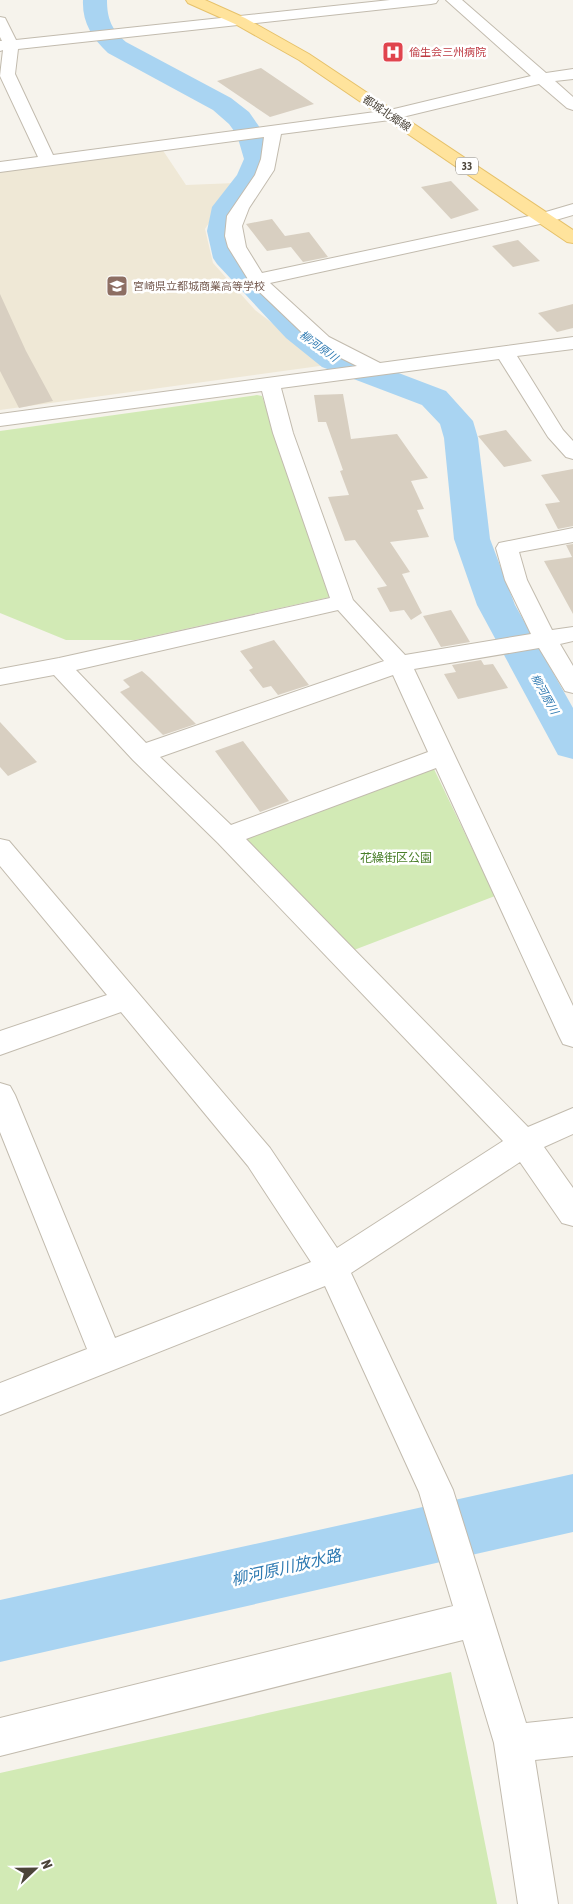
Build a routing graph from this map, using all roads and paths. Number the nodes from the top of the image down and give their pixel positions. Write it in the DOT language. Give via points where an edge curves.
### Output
graph roads {
  1 [pos="193,0"];
  2 [pos="431,0"];
  3 [pos="453,0"];
  4 [pos="333,5"];
  5 [pos="0,21"];
  6 [pos="240,21"];
  7 [pos="5,45"];
  8 [pos="573,74"];
  9 [pos="543,78"];
  10 [pos="573,105"];
  11 [pos="390,115"];
  12 [pos="266,131"];
  13 [pos="48,161"];
  14 [pos="0,168"];
  15 [pos="573,209"];
  16 [pos="543,218"];
  17 [pos="573,238"];
  18 [pos="257,280"];
  19 [pos="573,343"];
  20 [pos="505,352"];
  21 [pos="378,369"];
  22 [pos="270,383"];
  23 [pos="0,420"];
  24 [pos="573,453"];
  25 [pos="573,535"];
  26 [pos="343,602"];
  27 [pos="573,634"];
  28 [pos="541,640"];
  29 [pos="400,664"];
  30 [pos="60,666"];
  31 [pos="0,677"];
  32 [pos="573,685"];
  33 [pos="142,754"];
  34 [pos="442,756"];
  35 [pos="227,836"];
  36 [pos="0,848"];
  37 [pos="127,999"];
  38 [pos="573,1036"];
  39 [pos="0,1043"];
  40 [pos="0,1094"];
  41 [pos="573,1120"];
  42 [pos="524,1143"];
  43 [pos="573,1213"];
  44 [pos="333,1268"];
  45 [pos="106,1356"];
  46 [pos="0,1399"];
  47 [pos="474,1619"];
  48 [pos="0,1736"];
  49 [pos="573,1737"];
  50 [pos="513,1744"];
  51 [pos="538,1904"];
  1 -- 6 [label="main road, 都城北郷線 / 33"];
  2 -- 4 [label="street"];
  3 -- 9 [label="street"];
  4 -- 6 [label="street"];
  5 -- 7 [label="street"];
  6 -- 7 [label="street"];
  6 -- 11 [label="main road, 都城北郷線 / 33" via="304,57"];
  7 -- 13 [label="street" via="7,74"];
  8 -- 9 [label="street"];
  9 -- 10 [label="street"];
  9 -- 11 [label="street"];
  11 -- 12 [label="street"];
  11 -- 16 [label="main road, 都城北郷線 / 33"];
  12 -- 13 [label="street"];
  12 -- 18 [label="street" via="271,152 263,175 237,209 233,228 236,246"];
  13 -- 14 [label="street"];
  15 -- 16 [label="street"];
  16 -- 17 [label="main road, 都城北郷線 / 33"];
  16 -- 18 [label="street"];
  18 -- 21 [label="street" via="322,341"];
  19 -- 20 [label="street"];
  20 -- 21 [label="street"];
  20 -- 24 [label="street" via="554,433"];
  21 -- 22 [label="street"];
  22 -- 23 [label="street"];
  22 -- 26 [label="street" via="283,433"];
  25 -- 28 [label="street" via="507,548 516,580"];
  26 -- 29 [label="street"];
  26 -- 30 [label="street"];
  27 -- 28 [label="street"];
  28 -- 29 [label="street"];
  28 -- 32 [label="street"];
  29 -- 33 [label="street"];
  29 -- 34 [label="street"];
  30 -- 31 [label="street"];
  30 -- 33 [label="street"];
  33 -- 35 [label="street"];
  34 -- 35 [label="street"];
  34 -- 38 [label="street"];
  35 -- 42 [label="street"];
  36 -- 37 [label="street"];
  37 -- 39 [label="street"];
  37 -- 44 [label="street" via="259,1157"];
  40 -- 45 [label="street"];
  41 -- 42 [label="street"];
  42 -- 43 [label="street"];
  42 -- 44 [label="street"];
  44 -- 45 [label="street"];
  44 -- 47 [label="street" via="436,1490"];
  45 -- 46 [label="street"];
  47 -- 48 [label="street"];
  47 -- 50 [label="street"];
  49 -- 50 [label="street"];
  50 -- 51 [label="street"];
}
